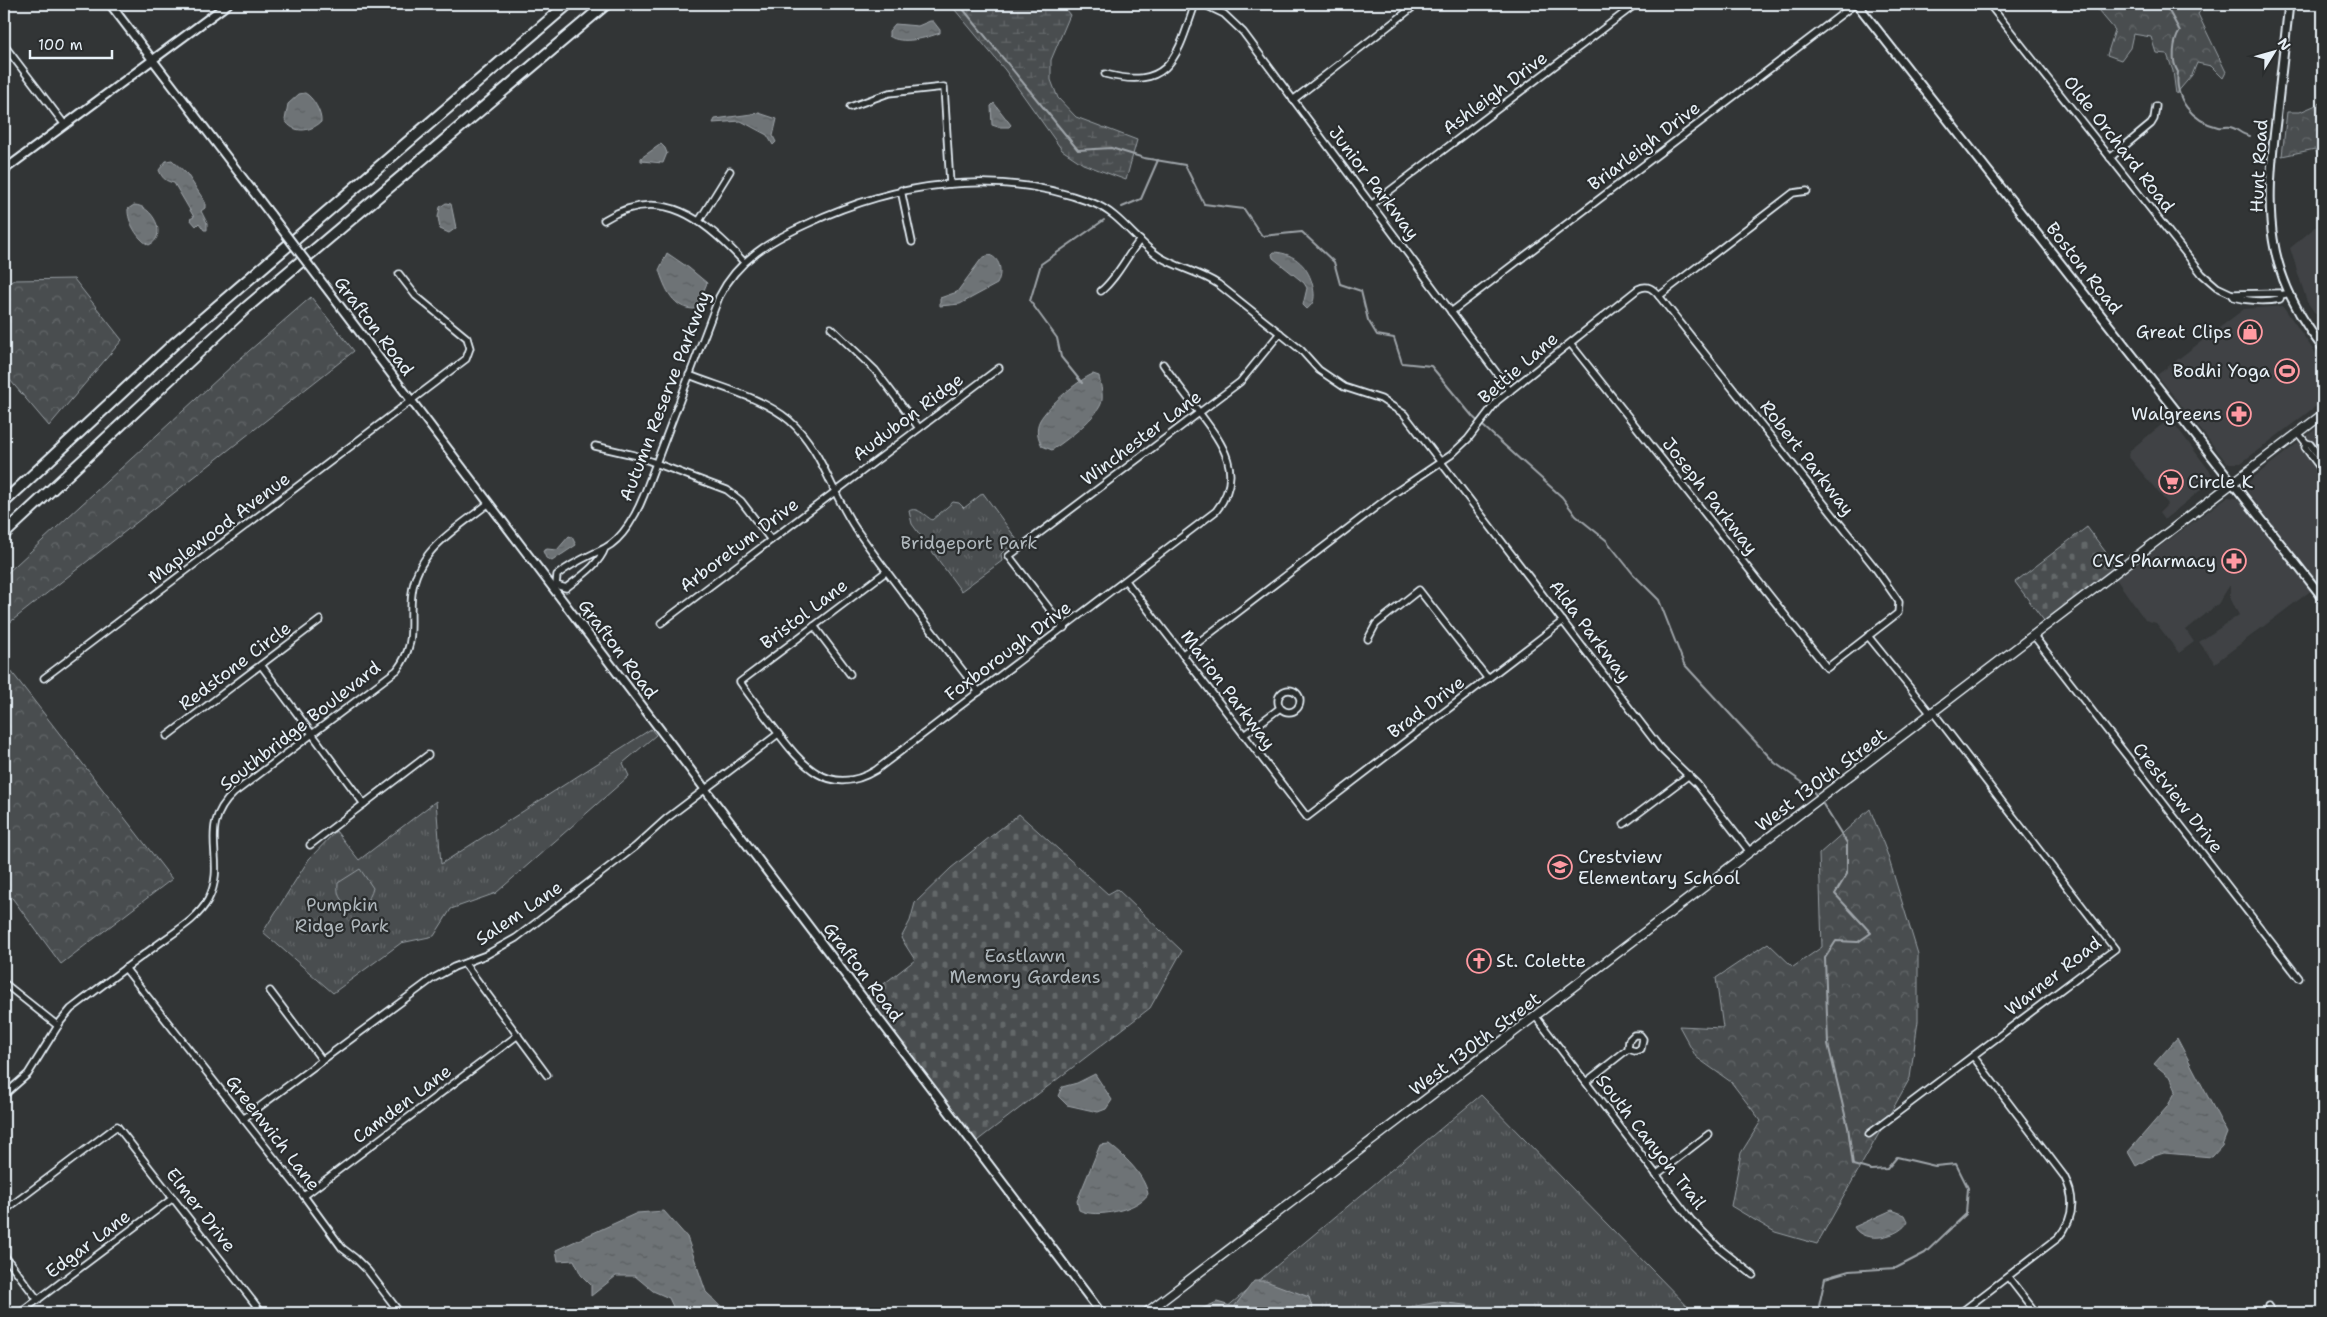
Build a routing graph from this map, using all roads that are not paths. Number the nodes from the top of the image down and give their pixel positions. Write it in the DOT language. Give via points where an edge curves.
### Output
graph roads {
  1 [pos="110,4"];
  2 [pos="228,4"];
  3 [pos="568,4"];
  4 [pos="606,4"];
  5 [pos="1194,4"];
  6 [pos="1203,4"];
  7 [pos="1418,4"];
  8 [pos="1636,4"];
  9 [pos="1856,4"];
  10 [pos="1989,4"];
  11 [pos="2289,4"];
  12 [pos="4,45"];
  13 [pos="152,59"];
  14 [pos="1105,74"];
  15 [pos="1293,100"];
  16 [pos="2156,106"];
  17 [pos="850,107"];
  18 [pos="65,125"];
  19 [pos="2110,158"];
  20 [pos="4,170"];
  21 [pos="730,170"];
  22 [pos="950,184"];
  23 [pos="901,190"];
  24 [pos="1807,191"];
  25 [pos="1371,205"];
  26 [pos="604,220"];
  27 [pos="699,221"];
  28 [pos="1140,240"];
  29 [pos="912,242"];
  30 [pos="744,262"];
  31 [pos="399,274"];
  32 [pos="1101,291"];
  33 [pos="2290,293"];
  34 [pos="1659,296"];
  35 [pos="1451,312"];
  36 [pos="831,328"];
  37 [pos="1280,333"];
  38 [pos="1570,343"];
  39 [pos="2323,348"];
  40 [pos="1163,364"];
  41 [pos="999,368"];
  42 [pos="689,375"];
  43 [pos="1510,391"];
  44 [pos="412,401"];
  45 [pos="1199,413"];
  46 [pos="2323,414"];
  47 [pos="1411,422"];
  48 [pos="919,428"];
  49 [pos="2298,434"];
  50 [pos="595,446"];
  51 [pos="1441,462"];
  52 [pos="656,463"];
  53 [pos="2323,465"];
  54 [pos="2234,483"];
  55 [pos="836,491"];
  56 [pos="4,502"];
  57 [pos="489,503"];
  58 [pos="4,534"];
  59 [pos="771,540"];
  60 [pos="605,548"];
  61 [pos="887,571"];
  62 [pos="1126,581"];
  63 [pos="555,586"];
  64 [pos="2323,598"];
  65 [pos="320,620"];
  66 [pos="1563,621"];
  67 [pos="661,623"];
  68 [pos="814,626"];
  69 [pos="1064,628"];
  70 [pos="1868,636"];
  71 [pos="2034,636"];
  72 [pos="1368,639"];
  73 [pos="1183,654"];
  74 [pos="261,665"];
  75 [pos="1827,668"];
  76 [pos="850,674"];
  77 [pos="44,678"];
  78 [pos="1488,679"];
  79 [pos="740,682"];
  80 [pos="979,692"];
  81 [pos="1280,708"];
  82 [pos="1932,713"];
  83 [pos="313,734"];
  84 [pos="778,734"];
  85 [pos="1244,735"];
  86 [pos="167,736"];
  87 [pos="428,755"];
  88 [pos="1689,775"];
  89 [pos="706,788"];
  90 [pos="364,804"];
  91 [pos="1307,817"];
  92 [pos="1624,824"];
  93 [pos="310,845"];
  94 [pos="1750,852"];
  95 [pos="465,964"];
  96 [pos="125,968"];
  97 [pos="2299,978"];
  98 [pos="4,982"];
  99 [pos="270,991"];
  100 [pos="1536,1017"];
  101 [pos="58,1026"];
  102 [pos="518,1035"];
  103 [pos="1628,1049"];
  104 [pos="1973,1056"];
  105 [pos="322,1060"];
  106 [pos="548,1075"];
  107 [pos="1586,1082"];
  108 [pos="4,1095"];
  109 [pos="243,1119"];
  110 [pos="1708,1134"];
  111 [pos="1870,1134"];
  112 [pos="1656,1175"];
  113 [pos="304,1196"];
  114 [pos="173,1198"];
  115 [pos="4,1211"];
  116 [pos="4,1255"];
  117 [pos="1753,1275"];
  118 [pos="2008,1277"];
  119 [pos="38,1300"];
  120 [pos="2268,1306"];
  121 [pos="20,1313"];
  122 [pos="262,1313"];
  123 [pos="400,1313"];
  124 [pos="1101,1313"];
  125 [pos="1146,1313"];
  126 [pos="1960,1313"];
  127 [pos="2036,1313"];
  128 [pos="2273,1313"];
  1 -- 13 [label="street, Grafton Road"];
  2 -- 13 [label="street"];
  3 -- 56 [label="highway" via="176,342"];
  4 -- 58 [label="highway" via="246,307"];
  5 -- 14 [label="street" via="1177,53 1164,68 1136,79"];
  6 -- 15 [label="street, Junior Parkway" via="1222,12 1238,27"];
  7 -- 15 [label="street"];
  8 -- 25 [label="street, Ashleigh Drive"];
  9 -- 35 [label="street, Briarleigh Drive"];
  9 -- 54 [label="street, Boston Road"];
  10 -- 19 [label="street, Olde Orchard Road"];
  11 -- 33 [label="street, Hunt Road" via="2269,196 2274,247"];
  12 -- 18 [label="street"];
  13 -- 18 [label="street"];
  13 -- 44 [label="street, Grafton Road, bridge"];
  15 -- 25 [label="street, Junior Parkway"];
  16 -- 19 [label="street" via="2149,127"];
  17 -- 22 [label="street" via="884,94 944,87"];
  18 -- 20 [label="street"];
  19 -- 33 [label="street, Olde Orchard Road" via="2202,274 2217,287 2232,294"];
  21 -- 27 [label="street"];
  22 -- 23 [label="street, Autumn Reserve Parkway"];
  22 -- 28 [label="street, Autumn Reserve Parkway" via="1008,184 1073,197 1112,214"];
  23 -- 29 [label="street"];
  23 -- 30 [label="street, Autumn Reserve Parkway" via="821,217 768,243"];
  24 -- 34 [label="street" via="1793,193"];
  25 -- 35 [label="street, Junior Parkway"];
  26 -- 27 [label="street" via="622,210 650,206 681,212"];
  27 -- 30 [label="street" via="717,234"];
  28 -- 32 [label="street" via="1112,282"];
  28 -- 37 [label="street, Autumn Reserve Parkway" via="1162,258 1218,284"];
  30 -- 42 [label="street, Autumn Reserve Parkway" via="719,297"];
  31 -- 44 [label="street, Maplewood Avenue" via="414,294 465,336 470,345 466,359"];
  33 -- 39 [label="street, Hunt Road"];
  34 -- 38 [label="street, Bettie Lane" via="1650,287 1638,289"];
  34 -- 70 [label="street, Robert Parkway" via="1899,602 1898,613"];
  35 -- 43 [label="street, Junior Parkway"];
  36 -- 48 [label="street" via="875,370"];
  37 -- 45 [label="street, Winchester Lane" via="1244,377"];
  37 -- 47 [label="street, Autumn Reserve Parkway" via="1319,370 1344,387 1398,408"];
  38 -- 43 [label="street, Bettie Lane"];
  38 -- 75 [label="street, Joseph Parkway"];
  40 -- 45 [label="street, Foxborough Drive"];
  41 -- 48 [label="street, Audubon Ridge"];
  42 -- 52 [label="street, Autumn Reserve Parkway"];
  42 -- 55 [label="street" via="759,402 785,417 811,445"];
  43 -- 51 [label="street, Bettie Lane" via="1490,408 1460,448"];
  44 -- 57 [label="street, Grafton Road"];
  44 -- 77 [label="street, Maplewood Avenue"];
  45 -- 62 [label="street, Foxborough Drive" via="1227,454 1230,474 1224,498 1209,518"];
  45 -- 69 [label="street, Winchester Lane" via="1009,556"];
  46 -- 49 [label="main road, West 130th Street"];
  47 -- 51 [label="street, Alda Parkway"];
  48 -- 55 [label="street, Audubon Ridge"];
  49 -- 53 [label="street" via="2320,466"];
  49 -- 54 [label="main road, West 130th Street"];
  50 -- 52 [label="street"];
  51 -- 66 [label="street, Alda Parkway"];
  51 -- 73 [label="street, Bettie Lane" via="1392,494"];
  52 -- 59 [label="street" via="732,493"];
  52 -- 60 [label="street, Autumn Reserve Parkway" via="634,515"];
  54 -- 64 [label="street, Boston Road"];
  54 -- 71 [label="main road, West 130th Street"];
  55 -- 59 [label="street, Arboretum Drive"];
  55 -- 61 [label="street" via="854,526"];
  57 -- 63 [label="street, Grafton Road"];
  57 -- 83 [label="street, Southbridge Boulevard" via="441,540 422,563 412,593 410,645 397,670"];
  59 -- 67 [label="street, Arboretum Drive"];
  60 -- 63 [label="street, Autumn Reserve Parkway" via="581,558 557,575"];
  60 -- 63 [label="street, Autumn Reserve Parkway" via="598,561 566,588"];
  61 -- 68 [label="street, Bristol Lane"];
  61 -- 80 [label="street"];
  62 -- 69 [label="street, Foxborough Drive"];
  62 -- 73 [label="street, Marion Parkway"];
  63 -- 89 [label="street, Grafton Road"];
  65 -- 74 [label="street, Redstone Circle"];
  66 -- 78 [label="street, Brad Drive"];
  66 -- 88 [label="street, Alda Parkway" via="1660,748"];
  68 -- 76 [label="street"];
  68 -- 79 [label="street, Bristol Lane"];
  69 -- 80 [label="street, Foxborough Drive"];
  70 -- 75 [label="street, Robert Parkway"];
  70 -- 82 [label="street"];
  71 -- 82 [label="main road, West 130th Street"];
  71 -- 97 [label="street, Crestview Drive"];
  72 -- 78 [label="street" via="1376,624 1419,590"];
  73 -- 85 [label="street, Marion Parkway"];
  74 -- 83 [label="street"];
  74 -- 86 [label="street, Redstone Circle"];
  78 -- 91 [label="street, Brad Drive"];
  79 -- 84 [label="street, Foxborough Drive"];
  80 -- 84 [label="street, Foxborough Drive" via="876,770 858,778 839,780 815,774 800,762"];
  81 -- 85 [label="street"];
  82 -- 94 [label="main road, West 130th Street"];
  82 -- 104 [label="street, Warner Road" via="2115,949"];
  83 -- 90 [label="street"];
  83 -- 96 [label="street, Southbridge Boulevard" via="228,799 213,830 216,876 207,902 194,918"];
  84 -- 89 [label="street, Salem Lane"];
  85 -- 91 [label="street, Marion Parkway"];
  87 -- 90 [label="street"];
  88 -- 92 [label="street"];
  88 -- 94 [label="street, Alda Parkway"];
  89 -- 95 [label="street, Salem Lane" via="516,938"];
  89 -- 124 [label="street, Grafton Road"];
  90 -- 93 [label="street"];
  94 -- 100 [label="main road, West 130th Street"];
  95 -- 102 [label="street"];
  95 -- 105 [label="street, Salem Lane" via="432,979"];
  96 -- 101 [label="street, Southbridge Boulevard" via="71,1009"];
  96 -- 109 [label="street, Greenwich Lane"];
  98 -- 101 [label="street"];
  99 -- 105 [label="street"];
  100 -- 107 [label="street, South Canyon Trail"];
  100 -- 125 [label="main road, West 130th Street"];
  101 -- 108 [label="street, Southbridge Boulevard" via="32,1070"];
  102 -- 106 [label="street"];
  102 -- 113 [label="street, Camden Lane"];
  103 -- 107 [label="street"];
  104 -- 111 [label="street, Warner Road"];
  104 -- 118 [label="street" via="2064,1176 2071,1192 2070,1217 2064,1231"];
  105 -- 109 [label="street, Salem Lane"];
  107 -- 112 [label="street, South Canyon Trail"];
  109 -- 113 [label="street, Greenwich Lane"];
  110 -- 112 [label="street"];
  112 -- 117 [label="street, South Canyon Trail" via="1706,1236"];
  113 -- 123 [label="street, Greenwich Lane" via="342,1248 368,1271"];
  114 -- 115 [label="street, Elmer Drive" via="117,1126"];
  114 -- 119 [label="street, Edgar Lane"];
  114 -- 122 [label="street, Elmer Drive"];
  116 -- 119 [label="street"];
  118 -- 126 [label="street"];
  118 -- 127 [label="street"];
  119 -- 121 [label="street, Edgar Lane"];
  120 -- 128 [label="street"];
}
